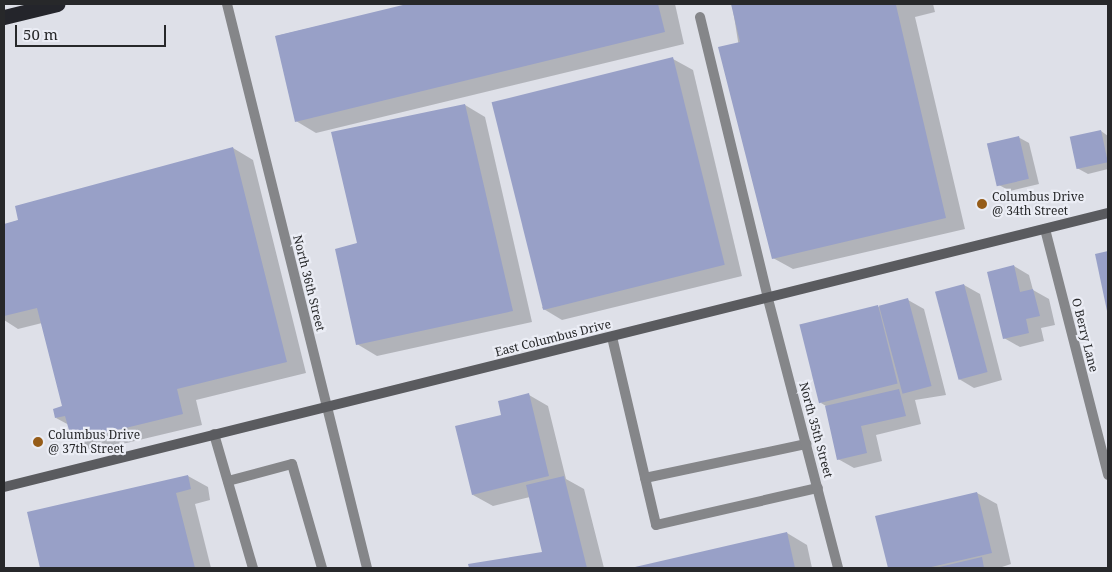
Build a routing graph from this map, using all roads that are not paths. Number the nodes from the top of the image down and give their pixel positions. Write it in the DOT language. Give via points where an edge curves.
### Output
graph roads {
  1 [pos="57,4"];
  2 [pos="228,4"];
  3 [pos="4,17"];
  4 [pos="700,17"];
  5 [pos="1108,213"];
  6 [pos="1045,229"];
  7 [pos="768,299"];
  8 [pos="612,337"];
  9 [pos="327,406"];
  10 [pos="214,434"];
  11 [pos="806,444"];
  12 [pos="1108,475"];
  13 [pos="645,478"];
  14 [pos="228,481"];
  15 [pos="4,487"];
  16 [pos="818,488"];
  17 [pos="253,568"];
  18 [pos="322,568"];
  19 [pos="367,568"];
  20 [pos="838,568"];
  1 -- 3 [label="highway"];
  2 -- 9 [label="street, North 36th Street"];
  4 -- 7 [label="street, North 35th Street"];
  5 -- 6 [label="main road, East Columbus Drive"];
  6 -- 7 [label="main road, East Columbus Drive"];
  6 -- 12 [label="street, O Berry Lane"];
  7 -- 8 [label="main road, East Columbus Drive"];
  7 -- 11 [label="street, North 35th Street"];
  8 -- 9 [label="main road, East Columbus Drive"];
  8 -- 13 [label="street"];
  9 -- 10 [label="main road, East Columbus Drive"];
  9 -- 19 [label="street, North 36th Street"];
  10 -- 14 [label="street"];
  10 -- 15 [label="main road, East Columbus Drive"];
  11 -- 13 [label="street"];
  11 -- 16 [label="street, North 35th Street"];
  13 -- 16 [label="street" via="656,525"];
  14 -- 17 [label="street"];
  14 -- 18 [label="street" via="292,464"];
  16 -- 20 [label="street, North 35th Street"];
}
